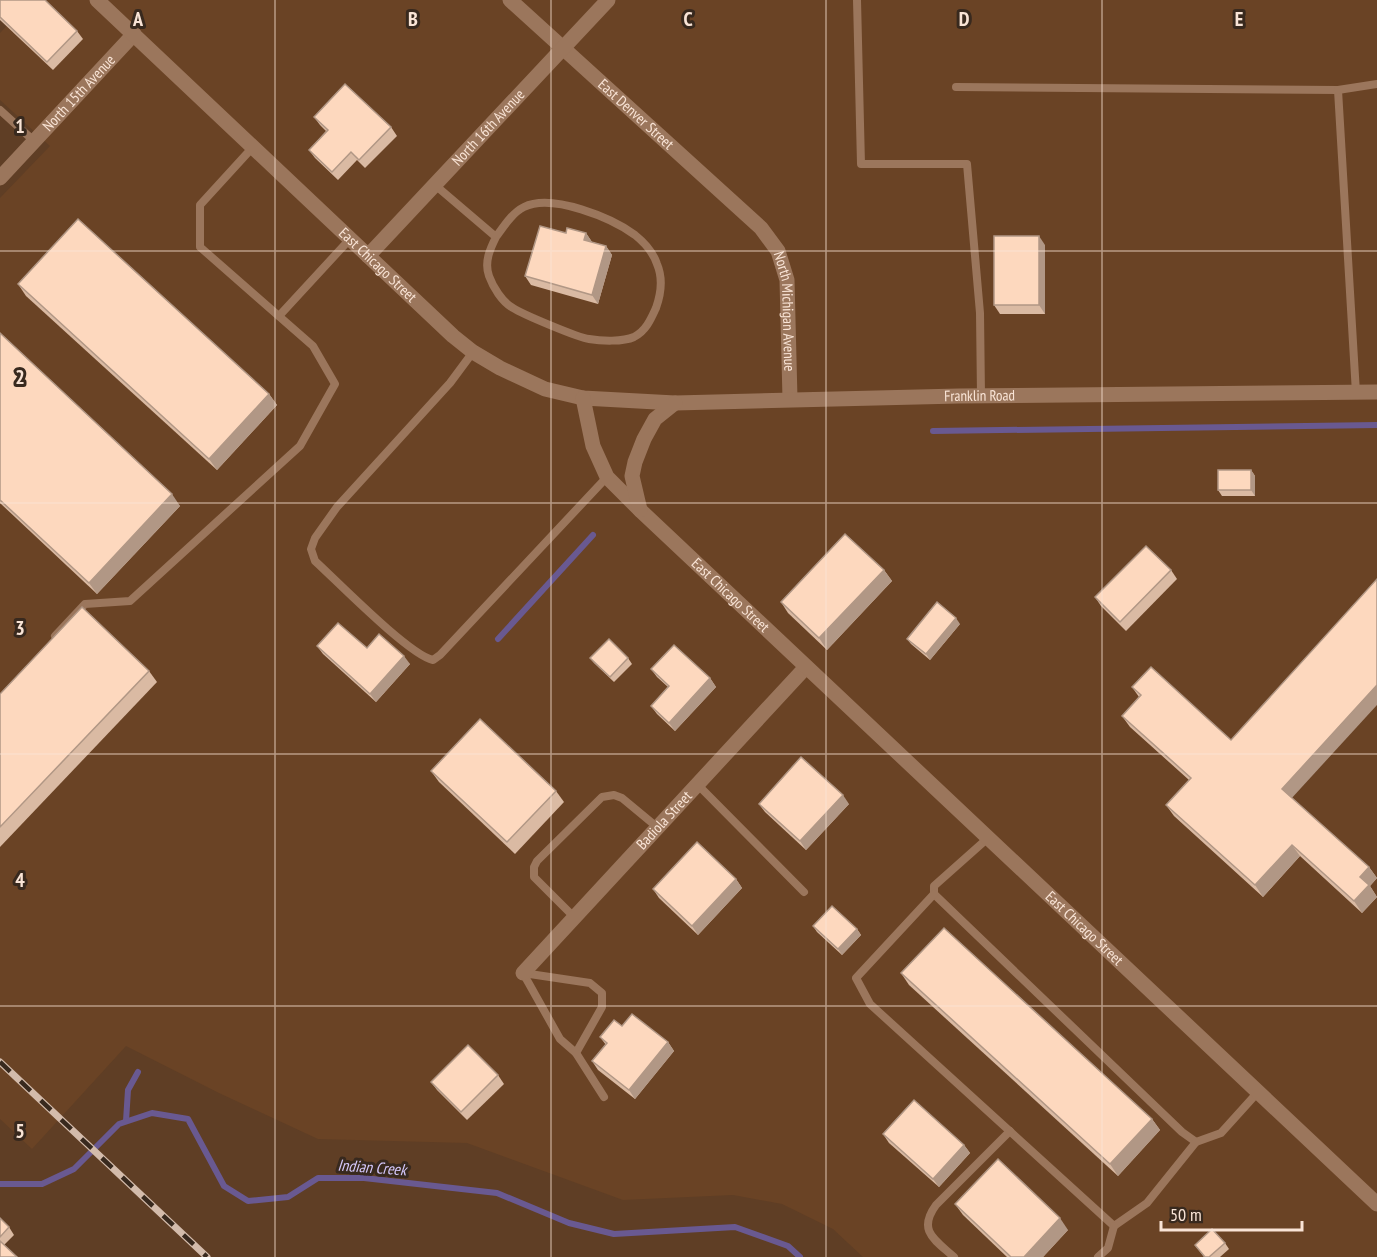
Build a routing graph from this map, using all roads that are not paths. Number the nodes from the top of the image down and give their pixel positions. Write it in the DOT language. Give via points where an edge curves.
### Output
graph roads {
  1 [pos="97,0"];
  2 [pos="510,0"];
  3 [pos="608,0"];
  4 [pos="857,0"];
  5 [pos="134,34"];
  6 [pos="563,50"];
  7 [pos="1377,84"];
  8 [pos="956,87"];
  9 [pos="1338,90"];
  10 [pos="0,110"];
  11 [pos="34,141"];
  12 [pos="253,147"];
  13 [pos="0,178"];
  14 [pos="435,185"];
  15 [pos="761,228"];
  16 [pos="496,237"];
  17 [pos="351,239"];
  18 [pos="368,256"];
  19 [pos="279,316"];
  20 [pos="473,352"];
  21 [pos="1377,392"];
  22 [pos="1356,393"];
  23 [pos="981,396"];
  24 [pos="583,398"];
  25 [pos="790,399"];
  26 [pos="675,403"];
  27 [pos="607,477"];
  28 [pos="640,510"];
  29 [pos="46,645"];
  30 [pos="806,667"];
  31 [pos="697,784"];
  32 [pos="657,827"];
  33 [pos="988,838"];
  34 [pos="804,892"];
  35 [pos="934,894"];
  36 [pos="574,917"];
  37 [pos="523,973"];
  38 [pos="576,1053"];
  39 [pos="1258,1092"];
  40 [pos="604,1097"];
  41 [pos="1010,1131"];
  42 [pos="1196,1142"];
  43 [pos="1377,1204"];
  44 [pos="1114,1226"];
  45 [pos="954,1257"];
  46 [pos="1098,1257"];
  1 -- 5 [label="street, East Chicago Street"];
  2 -- 6 [label="street, East Denver Street"];
  3 -- 6 [label="street, North 16th Avenue"];
  4 -- 23 [label="lane" via="861,164 967,164 980,313"];
  5 -- 11 [label="street, North 15th Avenue"];
  5 -- 12 [label="street, East Chicago Street"];
  6 -- 14 [label="street, North 16th Avenue"];
  6 -- 15 [label="street, East Denver Street"];
  7 -- 9 [label="lane"];
  8 -- 9 [label="lane"];
  9 -- 22 [label="lane"];
  10 -- 11 [label="lane"];
  11 -- 13 [label="street, North 15th Avenue"];
  12 -- 17 [label="street, East Chicago Street"];
  12 -- 19 [label="lane" via="200,205 200,247"];
  14 -- 16 [label="lane"];
  14 -- 18 [label="street, North 16th Avenue"];
  15 -- 25 [label="street, North Michigan Avenue" via="778,251 787,280"];
  16 -- 16 [label="lane" via="525,207 543,203 565,204 635,234 649,248 661,281 660,299 649,324 635,337 588,339 513,308 499,295 488,274 487,255"];
  17 -- 18 [label="street, East Chicago Street"];
  17 -- 19 [label="lane"];
  18 -- 20 [label="street, East Chicago Street"];
  19 -- 29 [label="lane" via="312,346 335,384 300,446 130,601 85,604"];
  20 -- 24 [label="street, East Chicago Street" via="545,389"];
  20 -- 27 [label="lane" via="323,525 311,549 315,561 398,636 433,660"];
  21 -- 22 [label="street, Franklin Road"];
  22 -- 23 [label="street, Franklin Road"];
  23 -- 25 [label="street, Franklin Road"];
  24 -- 26 [label="street, Franklin Road"];
  24 -- 27 [label="street, East Chicago Street" via="592,446"];
  25 -- 26 [label="street, Franklin Road"];
  26 -- 28 [label="street" via="655,419 635,462 632,476"];
  27 -- 28 [label="street, East Chicago Street"];
  28 -- 30 [label="street, East Chicago Street"];
  30 -- 31 [label="street, Badiola Street"];
  30 -- 33 [label="street, East Chicago Street"];
  31 -- 32 [label="street, Badiola Street"];
  31 -- 34 [label="lane"];
  32 -- 36 [label="street, Badiola Street"];
  32 -- 36 [label="lane" via="622,798 602,797 537,861 534,877"];
  33 -- 35 [label="lane" via="934,886"];
  33 -- 39 [label="street, East Chicago Street"];
  35 -- 41 [label="lane" via="856,978 870,1004"];
  35 -- 42 [label="lane"];
  36 -- 37 [label="street, Badiola Street"];
  37 -- 38 [label="lane" via="560,1039"];
  37 -- 38 [label="lane" via="590,983 602,993 602,1007"];
  38 -- 40 [label="lane"];
  39 -- 42 [label="lane" via="1221,1133"];
  39 -- 43 [label="street, East Chicago Street"];
  41 -- 44 [label="lane"];
  41 -- 45 [label="lane" via="929,1214 928,1230"];
  42 -- 44 [label="lane" via="1147,1203"];
  44 -- 46 [label="lane" via="1108,1248"];
}
